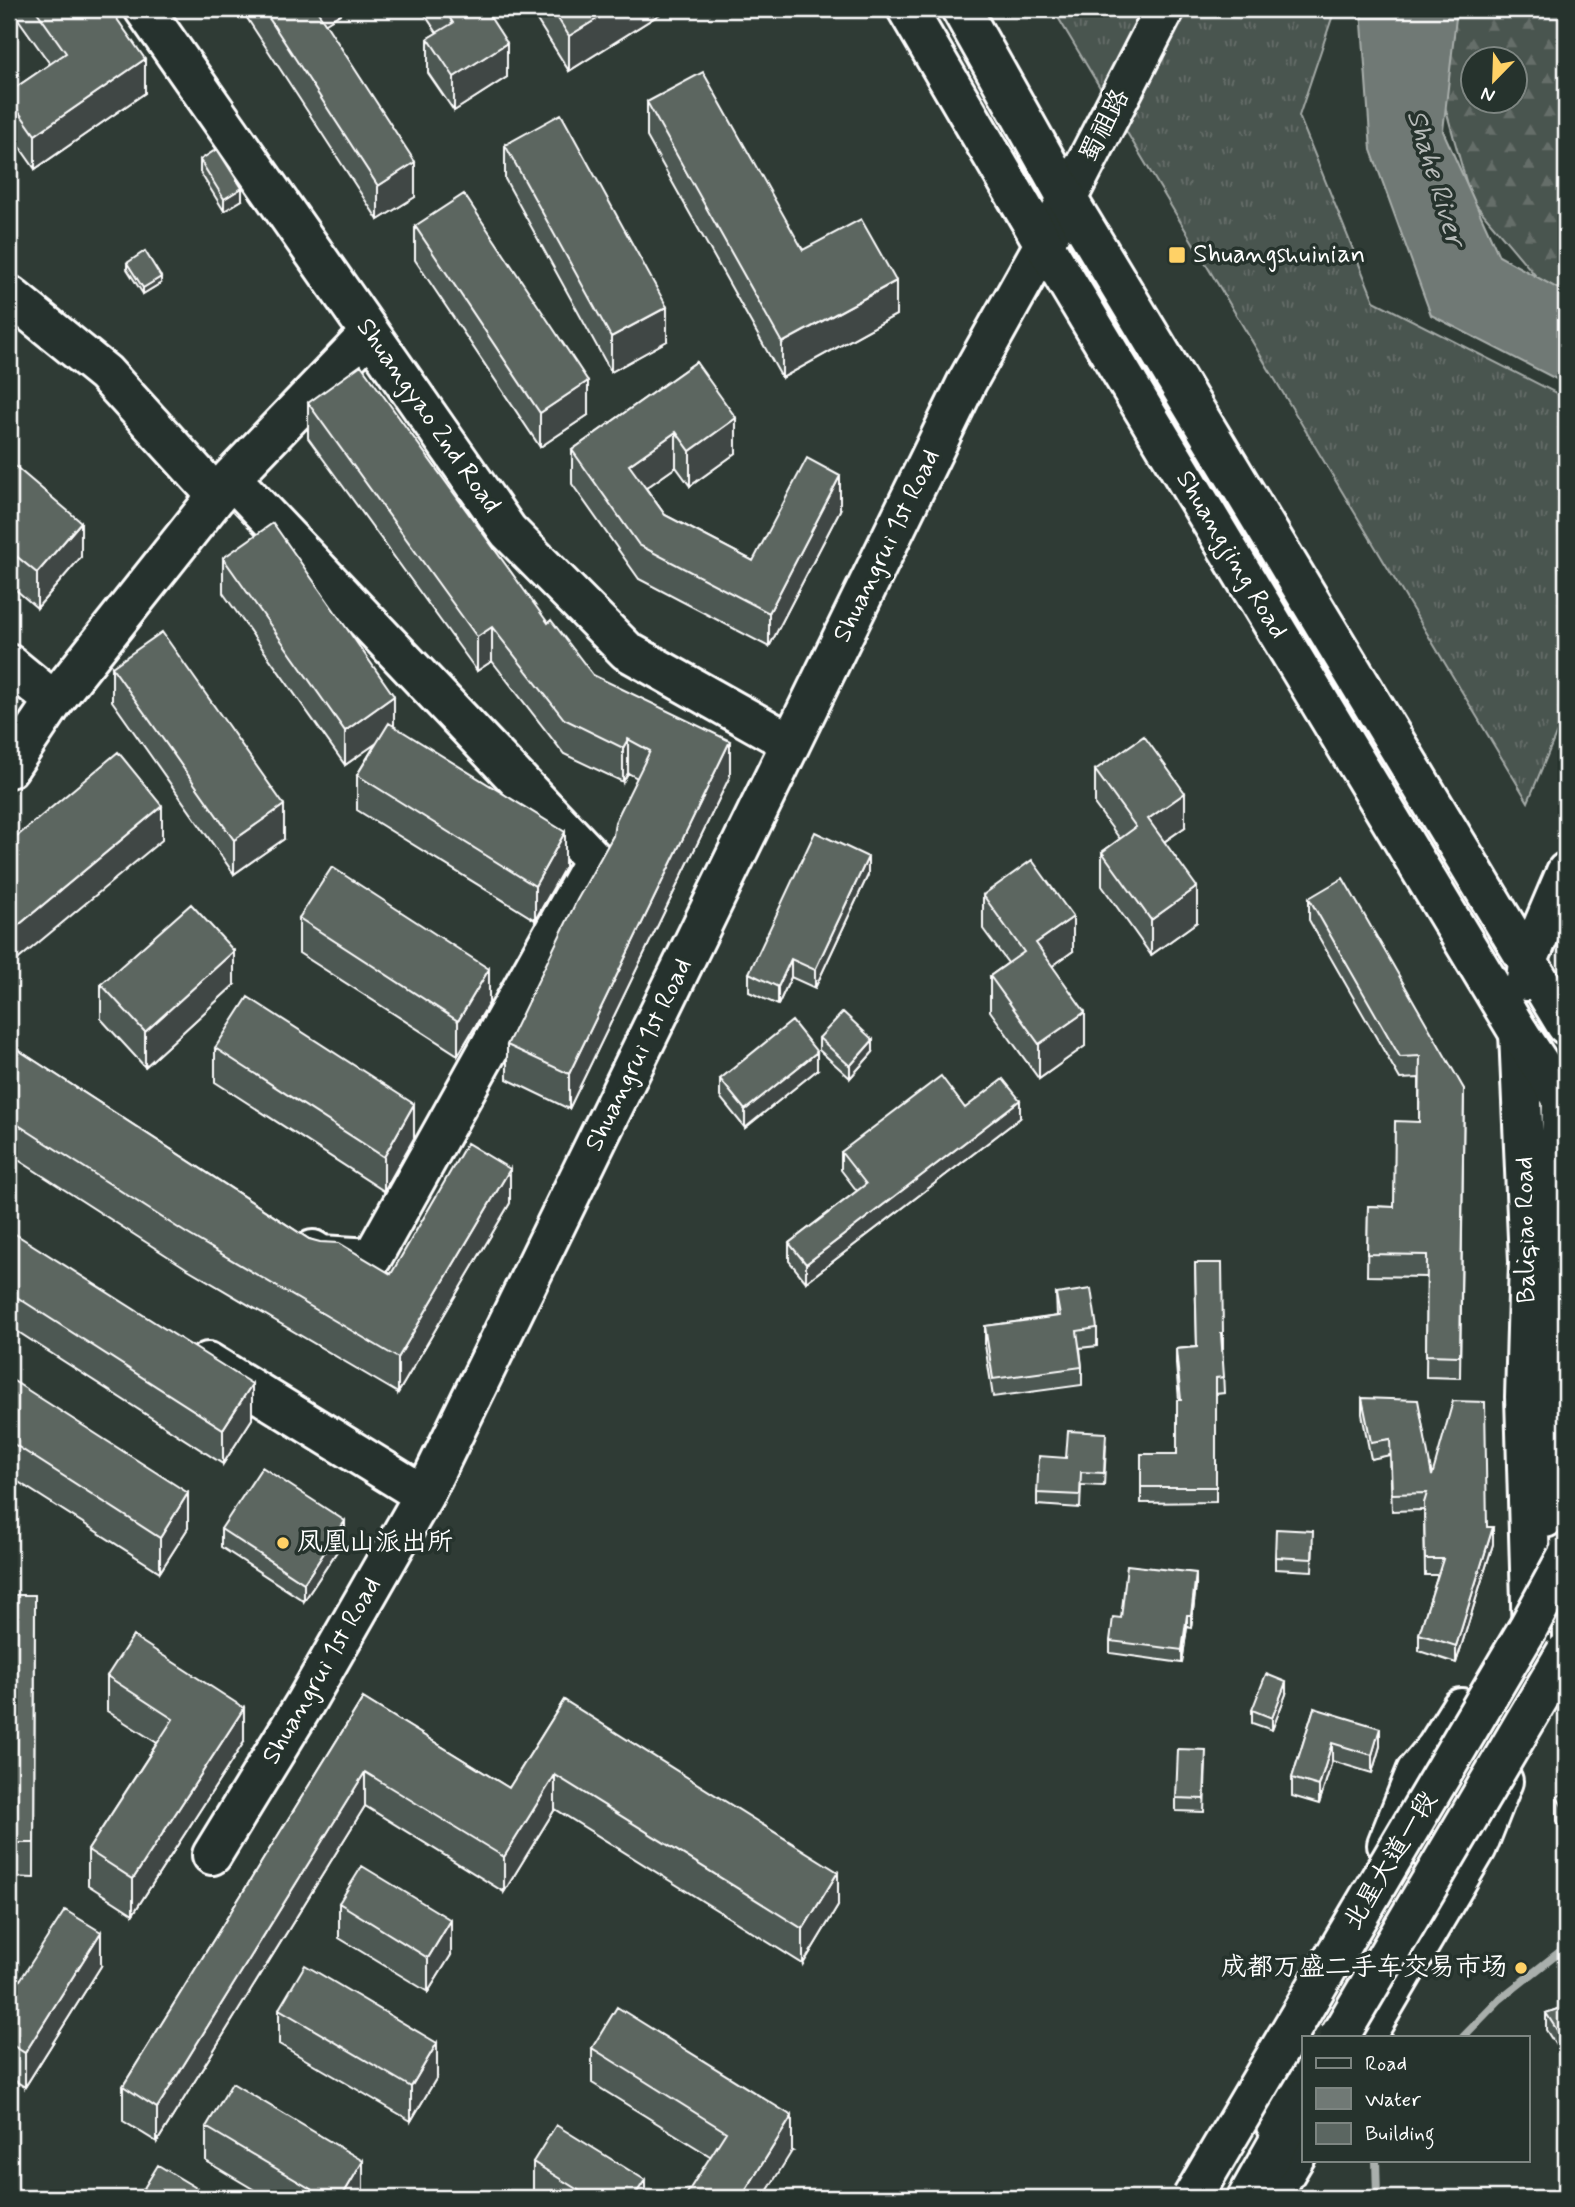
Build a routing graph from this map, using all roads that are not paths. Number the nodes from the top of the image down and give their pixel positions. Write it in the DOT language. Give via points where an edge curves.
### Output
graph roads {
  1 [pos="144,9"];
  2 [pos="907,9"];
  3 [pos="961,9"];
  4 [pos="1166,9"];
  5 [pos="1068,198"];
  6 [pos="1044,244"];
  7 [pos="9,295"];
  8 [pos="370,333"];
  9 [pos="224,487"];
  10 [pos="9,664"];
  11 [pos="54,701"];
  12 [pos="791,743"];
  13 [pos="9,768"];
  14 [pos="1566,872"];
  15 [pos="1528,961"];
  16 [pos="1566,1025"];
  17 [pos="1519,1033"];
  18 [pos="1564,1101"];
  19 [pos="286,1233"];
  20 [pos="175,1342"];
  21 [pos="424,1495"];
  22 [pos="1566,1558"];
  23 [pos="1531,1597"];
  24 [pos="1566,1652"];
  25 [pos="212,1855"];
  26 [pos="1324,2036"];
  27 [pos="1340,2036"];
  28 [pos="1366,2036"];
  29 [pos="1302,2075"];
  30 [pos="1302,2100"];
  31 [pos="1302,2145"];
  32 [pos="1193,2198"];
  33 [pos="1232,2198"];
  34 [pos="1247,2198"];
  35 [pos="1270,2198"];
  1 -- 8 [label="main road, Shuangyao 2nd Road"];
  2 -- 6 [label="main road, Shuangjing Road"];
  3 -- 5 [label="main road, Shuangjing Road"];
  4 -- 5 [label="main road, 蜀祖路"];
  5 -- 6 [label="main road, 蜀祖路"];
  5 -- 15 [label="main road, Shuangjing Road"];
  6 -- 12 [label="main road, Shuangrui 1st Road" via="967,382"];
  6 -- 17 [label="main road, Shuangjing Road"];
  7 -- 9 [label="main road" via="105,373"];
  8 -- 9 [label="main road"];
  8 -- 12 [label="main road, Shuangyao 2nd Road" via="508,531 627,651"];
  9 -- 11 [label="main road"];
  9 -- 19 [label="main road" via="594,860 372,1258 321,1255"];
  10 -- 11 [label="main road"];
  11 -- 13 [label="main road"];
  12 -- 21 [label="main road, Shuangrui 1st Road"];
  14 -- 15 [label="main road, Baliqiao Road"];
  15 -- 16 [label="main road, Shuangjing Road"];
  15 -- 17 [label="main road, Baliqiao Road"];
  17 -- 18 [label="main road, Shuangjing Road"];
  17 -- 23 [label="main road, Baliqiao Road" via="1529,1261 1525,1396"];
  18 -- 23 [label="main road, Baliqiao Road" via="1554,1472"];
  20 -- 21 [label="main road"];
  21 -- 25 [label="main road, Shuangrui 1st Road"];
  22 -- 32 [label="main road, 北星大道一段, bridge"];
  23 -- 26 [label="main road, Baliqiao Road" via="1520,1672 1499,1720"];
  23 -- 28 [label="main road, Baliqiao Road" via="1533,1671 1505,1775 1476,1847"];
  23 -- 32 [label="main road, Baliqiao Road" via="1436,1748 1416,1772 1335,1972"];
  24 -- 27 [label="main road, 北星大道一段, bridge"];
  29 -- 33 [label="main road"];
  30 -- 34 [label="main road"];
  31 -- 35 [label="main road"];
}
